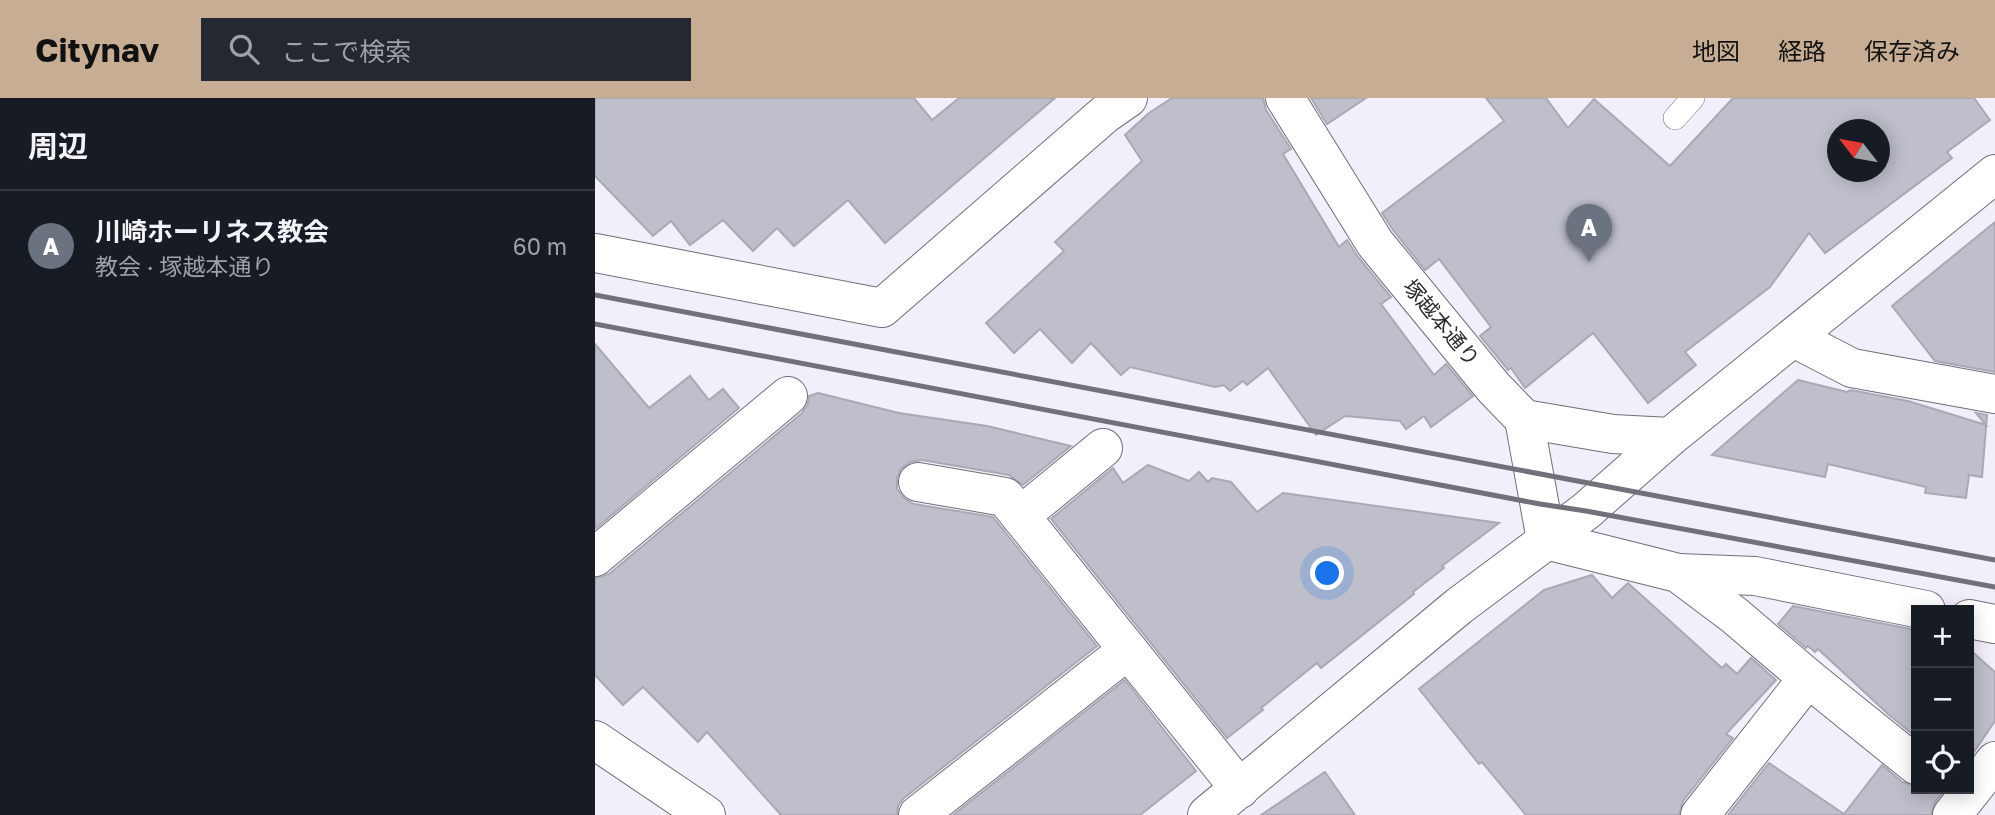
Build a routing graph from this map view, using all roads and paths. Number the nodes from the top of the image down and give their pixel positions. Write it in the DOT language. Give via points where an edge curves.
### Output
graph roads {
  1 [pos="1128,98"];
  2 [pos="1285,98"];
  3 [pos="1693,98"];
  4 [pos="1675,118"];
  5 [pos="1995,174"];
  6 [pos="595,253"];
  7 [pos="1794,338"];
  8 [pos="1995,394"];
  9 [pos="788,396"];
  10 [pos="1524,419"];
  11 [pos="1670,437"];
  12 [pos="1103,447"];
  13 [pos="918,482"];
  14 [pos="1020,516"];
  15 [pos="1546,540"];
  16 [pos="595,557"];
  17 [pos="1678,573"];
  18 [pos="1911,607"];
  19 [pos="1974,620"];
  20 [pos="1995,624"];
  21 [pos="1128,650"];
  22 [pos="1808,678"];
  23 [pos="595,740"];
  24 [pos="1911,761"];
  25 [pos="1995,761"];
  26 [pos="1240,789"];
  27 [pos="1960,805"];
  28 [pos="706,815"];
  29 [pos="918,815"];
  30 [pos="1206,815"];
  31 [pos="1700,815"];
  1 -- 6 [label="street" via="882,308"];
  2 -- 10 [label="street, 塚越本通り" via="1375,243"];
  3 -- 4 [label="lane"];
  5 -- 7 [label="street"];
  7 -- 8 [label="street" via="1852,368"];
  7 -- 11 [label="street"];
  9 -- 16 [label="street"];
  10 -- 11 [label="street" via="1612,434"];
  10 -- 15 [label="street"];
  11 -- 15 [label="street"];
  12 -- 14 [label="street"];
  13 -- 14 [label="street" via="1005,497"];
  14 -- 21 [label="street"];
  15 -- 17 [label="street"];
  15 -- 26 [label="street" via="1459,606"];
  17 -- 18 [label="street" via="1755,576"];
  17 -- 22 [label="street"];
  19 -- 20 [label="street"];
  21 -- 26 [label="street"];
  21 -- 29 [label="street"];
  22 -- 24 [label="street"];
  22 -- 31 [label="street"];
  23 -- 28 [label="street"];
  25 -- 27 [label="street"];
  26 -- 30 [label="street"];
}
